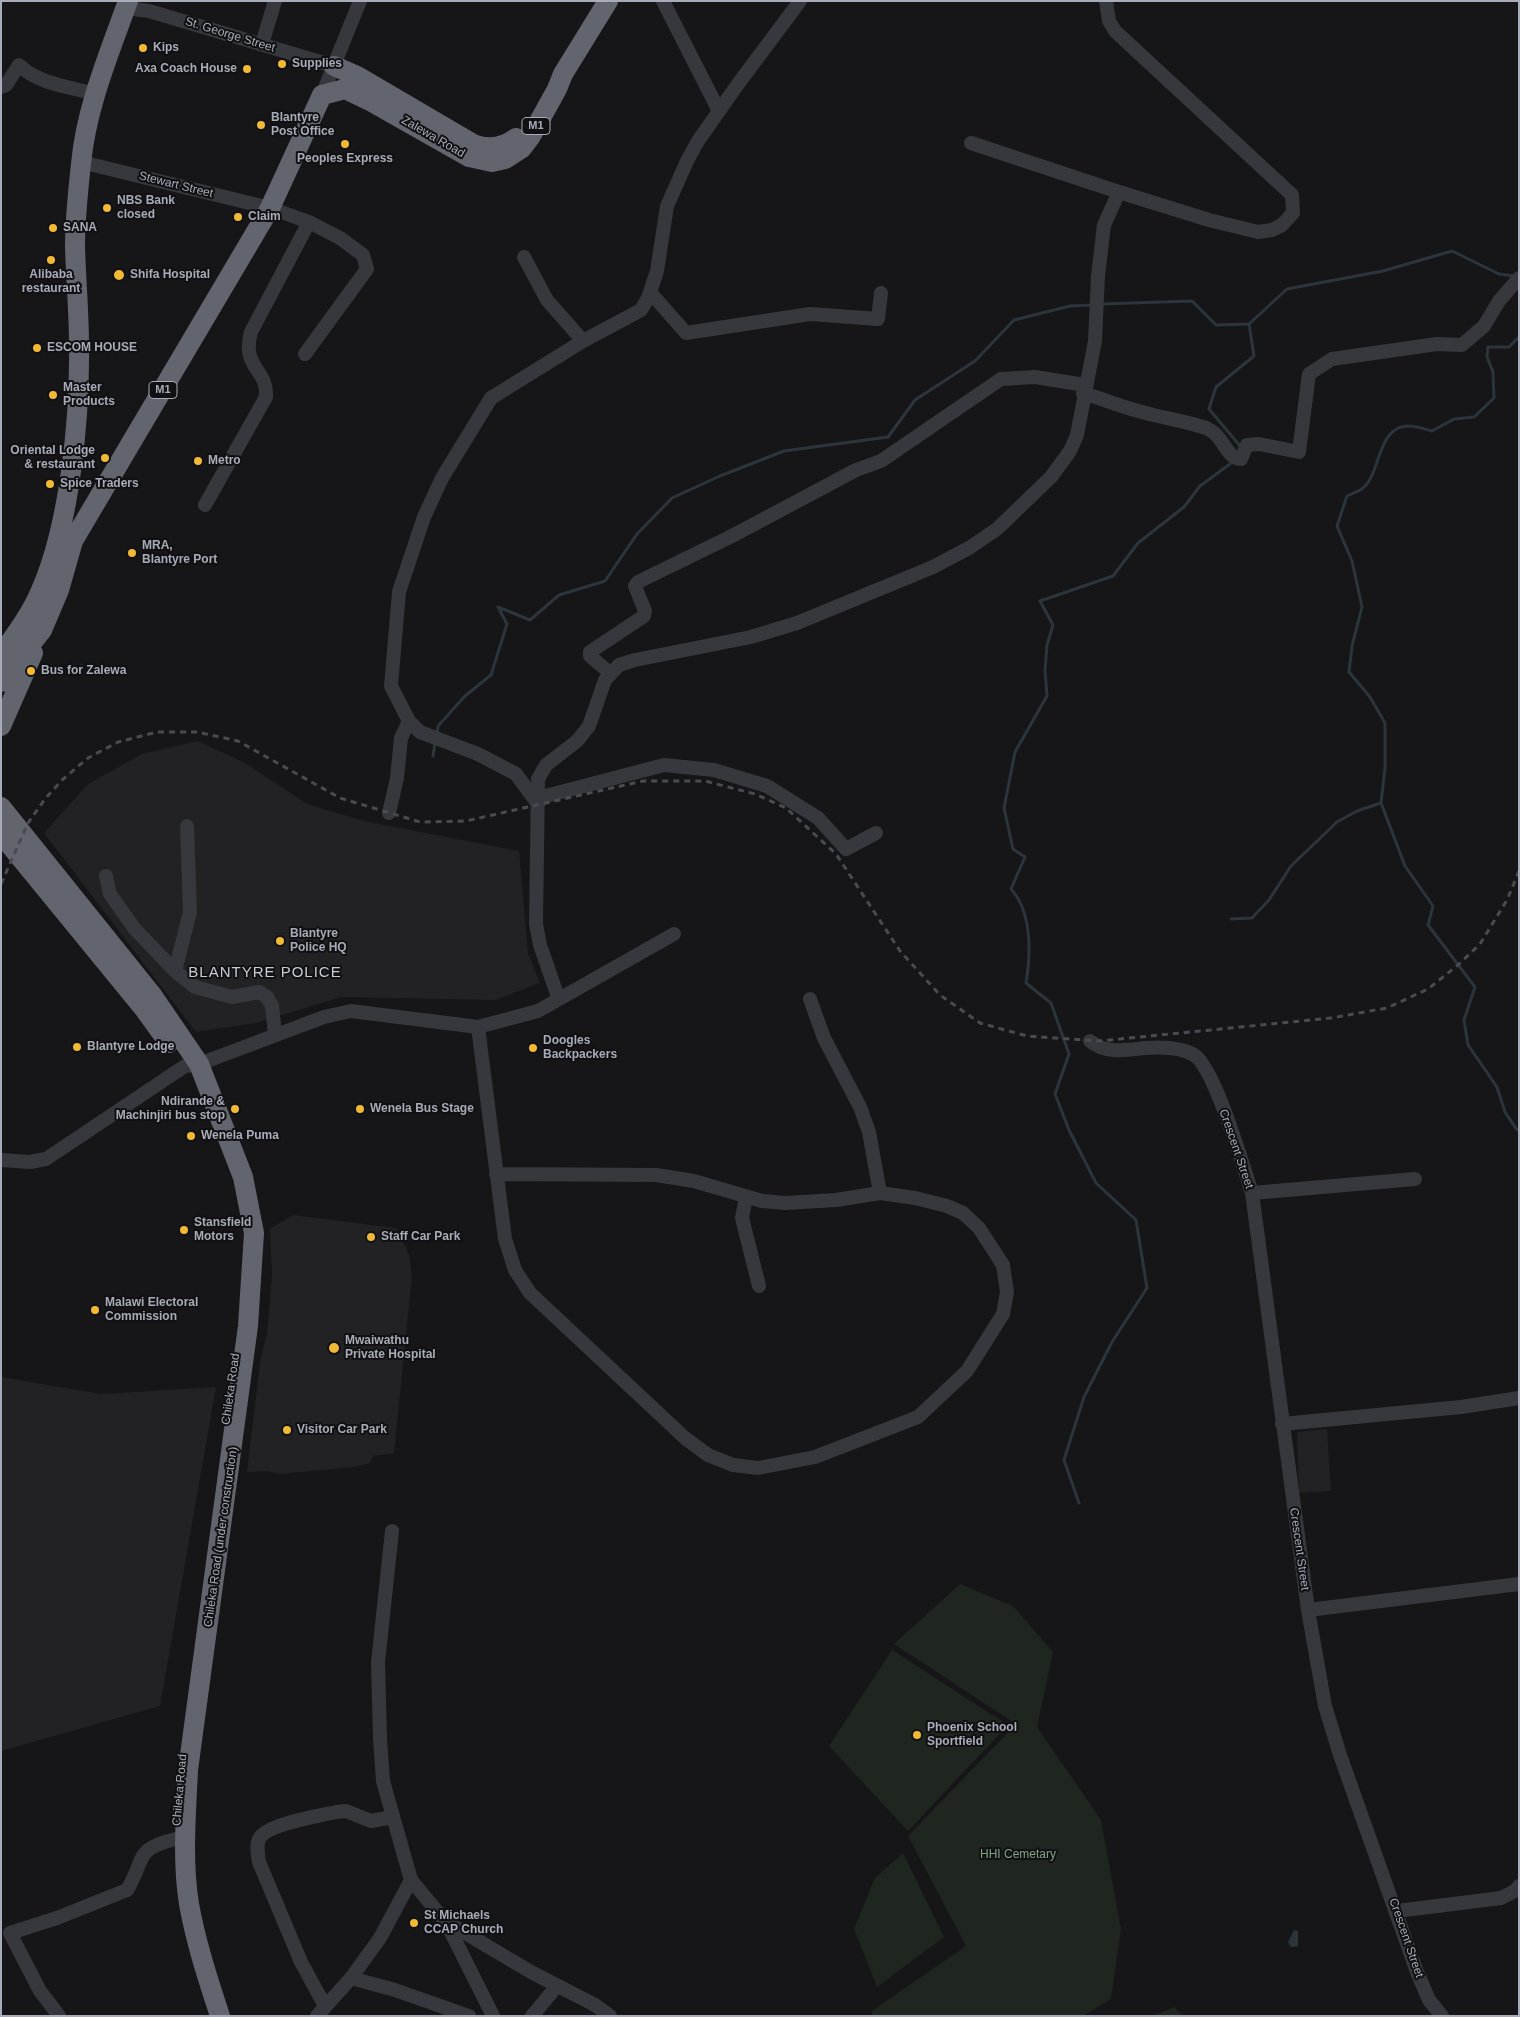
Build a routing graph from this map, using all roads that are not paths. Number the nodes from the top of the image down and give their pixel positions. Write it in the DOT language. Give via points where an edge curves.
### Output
graph roads {
  1 [pos="275,1"];
  2 [pos="360,1"];
  3 [pos="608,1"];
  4 [pos="662,1"];
  5 [pos="800,1"];
  6 [pos="1106,1"];
  7 [pos="127,5"];
  8 [pos="262,44"];
  9 [pos="334,66"];
  10 [pos="563,74"];
  11 [pos="1,87"];
  12 [pos="96,94"];
  13 [pos="322,95"];
  14 [pos="719,111"];
  15 [pos="971,143"];
  16 [pos="81,162"];
  17 [pos="1119,192"];
  18 [pos="270,208"];
  19 [pos="309,222"];
  20 [pos="524,257"];
  21 [pos="1519,278"];
  22 [pos="650,292"];
  23 [pos="881,293"];
  24 [pos="583,342"];
  25 [pos="305,354"];
  26 [pos="1084,389"];
  27 [pos="205,505"];
  28 [pos="42,630"];
  29 [pos="1,655"];
  30 [pos="610,673"];
  31 [pos="1,682"];
  32 [pos="409,721"];
  33 [pos="1,726"];
  34 [pos="538,801"];
  35 [pos="1,807"];
  36 [pos="389,813"];
  37 [pos="187,826"];
  38 [pos="876,833"];
  39 [pos="1,834"];
  40 [pos="106,876"];
  41 [pos="674,934"];
  42 [pos="175,971"];
  43 [pos="558,997"];
  44 [pos="810,999"];
  45 [pos="478,1027"];
  46 [pos="275,1034"];
  47 [pos="1090,1041"];
  48 [pos="192,1065"];
  49 [pos="1,1160"];
  50 [pos="496,1174"];
  51 [pos="1414,1179"];
  52 [pos="880,1193"];
  53 [pos="1252,1193"];
  54 [pos="746,1197"];
  55 [pos="759,1286"];
  56 [pos="1519,1398"];
  57 [pos="1282,1424"];
  58 [pos="392,1531"];
  59 [pos="1519,1584"];
  60 [pos="1308,1610"];
  61 [pos="393,1817"];
  62 [pos="176,1839"];
  63 [pos="411,1880"];
  64 [pos="1519,1886"];
  65 [pos="1397,1911"];
  66 [pos="445,1921"];
  67 [pos="351,1978"];
  68 [pos="557,1986"];
  69 [pos="321,2011"];
  70 [pos="59,2016"];
  71 [pos="210,2016"];
  72 [pos="220,2016"];
  73 [pos="469,2016"];
  74 [pos="493,2016"];
  75 [pos="532,2016"];
  76 [pos="610,2016"];
  77 [pos="1442,2016"];
  1 -- 8 [label="street"];
  2 -- 9 [label="street"];
  3 -- 10 [label="highway, Zalewa Road / M1"];
  4 -- 14 [label="street"];
  5 -- 14 [label="street"];
  6 -- 17 [label="street" via="1109,21 1115,31 1281,184 1292,195 1294,203 1292,213 1282,225 1258,232"];
  7 -- 8 [label="street, St. George Street"];
  7 -- 12 [label="highway"];
  8 -- 9 [label="street, St. George Street"];
  9 -- 10 [label="highway, Zalewa Road / M1" via="358,76 459,137 493,148 519,136 551,85"];
  9 -- 13 [label="street"];
  10 -- 13 [label="highway, Zalewa Road / M1" via="526,142 512,156 492,162 469,157 345,89"];
  11 -- 12 [label="street" via="6,85 19,65 28,74"];
  12 -- 16 [label="highway"];
  13 -- 18 [label="highway, M1"];
  14 -- 22 [label="street" via="698,142 667,206 657,271"];
  15 -- 17 [label="street"];
  16 -- 18 [label="street, Stewart Street"];
  16 -- 29 [label="highway" via="75,245 79,346 76,426 64,503 47,574 32,609"];
  17 -- 26 [label="street" via="1104,225 1097,326"];
  18 -- 19 [label="street, Stewart Street"];
  18 -- 28 [label="highway, M1" via="73,541 59,590"];
  19 -- 25 [label="street, Stewart Street" via="340,238 363,255 367,269"];
  19 -- 27 [label="street" via="250,332 248,356 267,388 266,397"];
  20 -- 24 [label="street" via="547,300"];
  21 -- 26 [label="street" via="1499,301 1484,326 1462,345 1437,344 1332,359 1309,374 1299,452 1259,444 1247,445 1242,459 1236,459 1222,439 1207,429 1140,412"];
  22 -- 23 [label="street" via="686,333 810,314 878,318"];
  22 -- 24 [label="street" via="641,310"];
  24 -- 32 [label="street" via="491,398 424,517 399,592 391,686"];
  26 -- 30 [label="street" via="1077,434 1060,466 997,529 970,548 933,568 797,623 715,645 636,660 619,665"];
  26 -- 30 [label="street" via="1035,377 1001,379 881,461 856,470 638,582 635,586 644,616 590,652 590,656"];
  28 -- 31 [label="highway, M1"];
  28 -- 33 [label="highway"];
  30 -- 34 [label="street" via="589,726 577,741 541,771"];
  32 -- 34 [label="street" via="420,732 478,754 516,774"];
  32 -- 36 [label="street" via="401,738"];
  34 -- 38 [label="street" via="664,765 714,770 767,786 818,818 846,849"];
  34 -- 43 [label="street" via="536,924"];
  35 -- 48 [label="highway" via="152,995"];
  37 -- 42 [label="street" via="190,912"];
  39 -- 48 [label="highway"];
  40 -- 42 [label="street" via="110,894 134,928"];
  41 -- 43 [label="street"];
  42 -- 46 [label="street" via="195,987 232,997 259,992 267,997 272,1006"];
  43 -- 45 [label="street" via="538,1010"];
  44 -- 52 [label="street" via="824,1038 860,1107 869,1132"];
  45 -- 46 [label="street" via="351,1011"];
  45 -- 50 [label="street"];
  46 -- 48 [label="street"];
  47 -- 53 [label="street, Crescent Street" via="1098,1047 1121,1051 1169,1048 1194,1055 1206,1068"];
  48 -- 49 [label="street" via="46,1159 30,1162"];
  48 -- 62 [label="highway, Chileka Road" via="235,1175 246,1254 233,1380 181,1764"];
  48 -- 72 [label="highway, Chileka Road (under construction)" via="243,1177 254,1233 248,1326 188,1770 184,1840 189,1903"];
  50 -- 52 [label="street" via="505,1239 515,1270 530,1293 685,1438 708,1455 733,1465 758,1468 815,1457 918,1417 968,1371 1003,1314 1007,1292 1003,1265 979,1228 963,1213 947,1206"];
  50 -- 54 [label="street" via="656,1175 694,1181"];
  51 -- 53 [label="street"];
  52 -- 54 [label="street" via="785,1203"];
  53 -- 57 [label="street, Crescent Street"];
  54 -- 55 [label="street" via="742,1218"];
  56 -- 57 [label="street" via="1461,1407"];
  57 -- 60 [label="street, Crescent Street"];
  58 -- 61 [label="street" via="378,1662 384,1781"];
  59 -- 60 [label="street"];
  60 -- 65 [label="street, Crescent Street" via="1327,1714"];
  61 -- 63 [label="street"];
  61 -- 69 [label="street" via="371,1821 346,1811 336,1812 273,1827 259,1838 259,1862"];
  62 -- 70 [label="street" via="149,1848 127,1890 10,1933 40,1991"];
  62 -- 71 [label="highway, Chileka Road" via="185,1921 196,1974"];
  63 -- 66 [label="street"];
  63 -- 67 [label="street" via="380,1938"];
  64 -- 65 [label="street" via="1515,1891 1493,1900"];
  65 -- 77 [label="street, Crescent Street" via="1429,2000"];
  66 -- 68 [label="street"];
  66 -- 74 [label="street"];
  67 -- 69 [label="street"];
  67 -- 73 [label="street"];
  68 -- 75 [label="street"];
  68 -- 76 [label="street"];
}
